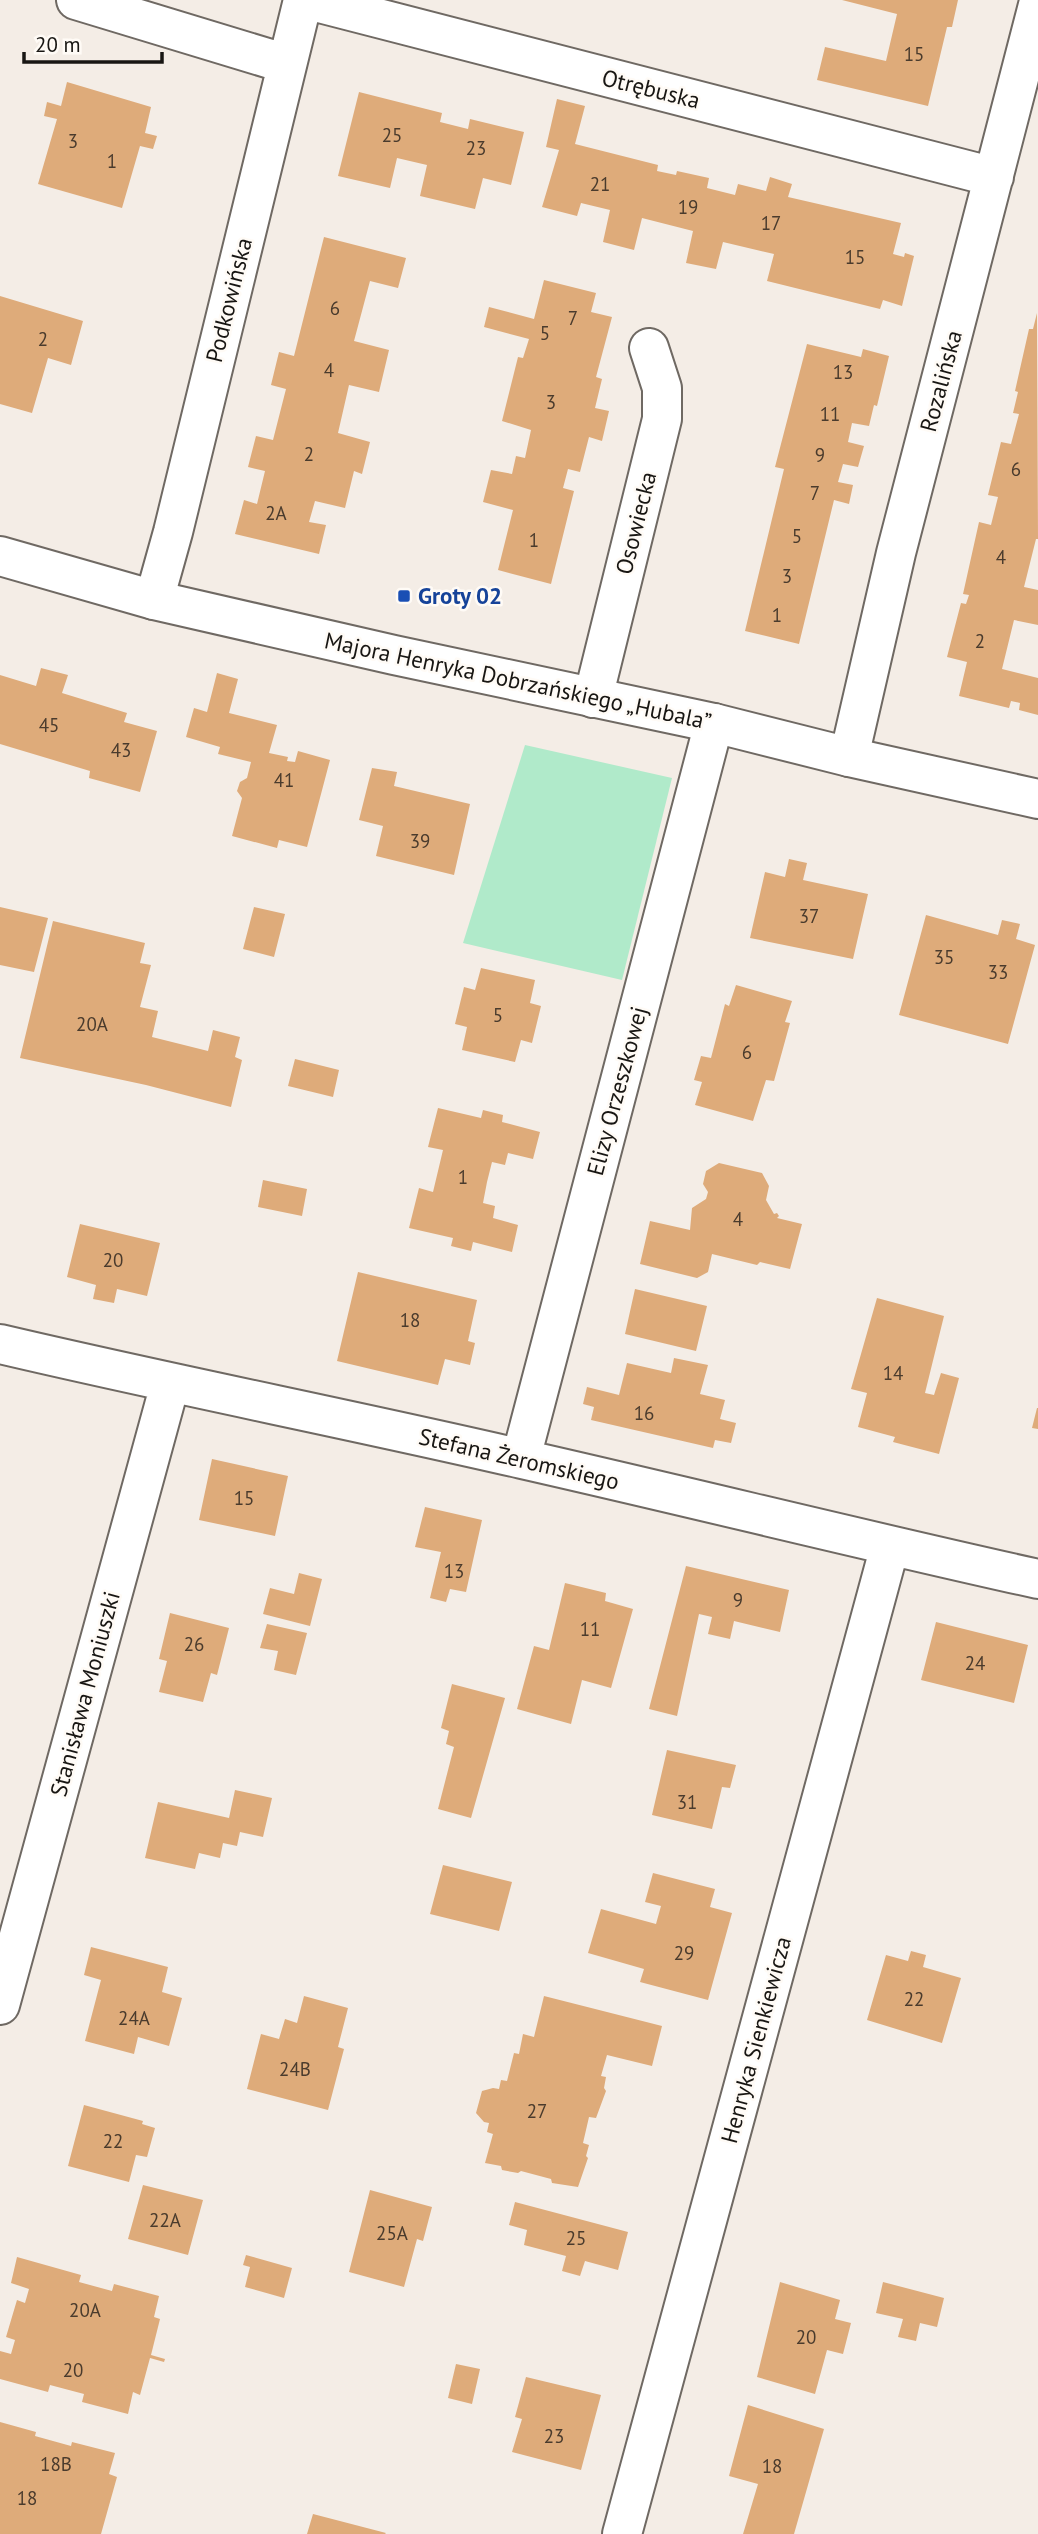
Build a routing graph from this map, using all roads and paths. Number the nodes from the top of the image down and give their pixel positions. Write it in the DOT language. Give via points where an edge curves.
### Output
graph roads {
  1 [pos="76,0"];
  2 [pos="305,0"];
  3 [pos="1038,5"];
  4 [pos="286,64"];
  5 [pos="994,177"];
  6 [pos="649,348"];
  7 [pos="0,556"];
  8 [pos="154,600"];
  9 [pos="593,698"];
  10 [pos="714,723"];
  11 [pos="849,757"];
  12 [pos="1038,799"];
  13 [pos="0,1344"];
  14 [pos="170,1384"];
  15 [pos="520,1458"];
  16 [pos="890,1546"];
  17 [pos="1038,1579"];
  18 [pos="0,2005"];
  19 [pos="622,2534"];
  1 -- 4 [label="street"];
  2 -- 4 [label="street, Podkowińska"];
  2 -- 5 [label="street, Otrębuska"];
  3 -- 5 [label="street, Rozalińska"];
  4 -- 8 [label="street, Podkowińska"];
  5 -- 11 [label="street, Rozalińska" via="896,552"];
  6 -- 9 [label="street, Osowiecka" via="662,388 662,419"];
  7 -- 8 [label="street, Majora Henryka Dobrzańskiego „Hubala”"];
  8 -- 9 [label="street, Majora Henryka Dobrzańskiego „Hubala”"];
  9 -- 10 [label="street, Majora Henryka Dobrzańskiego „Hubala”"];
  10 -- 11 [label="street, Majora Henryka Dobrzańskiego „Hubala”"];
  10 -- 15 [label="street, Elizy Orzeszkowej"];
  11 -- 12 [label="street, Majora Henryka Dobrzańskiego „Hubala”"];
  13 -- 14 [label="street, Stefana Żeromskiego"];
  14 -- 15 [label="street, Stefana Żeromskiego"];
  14 -- 18 [label="street, Stanisława Moniuszki"];
  15 -- 16 [label="street, Stefana Żeromskiego"];
  16 -- 17 [label="street, Stefana Żeromskiego"];
  16 -- 19 [label="street, Henryka Sienkiewicza"];
}
